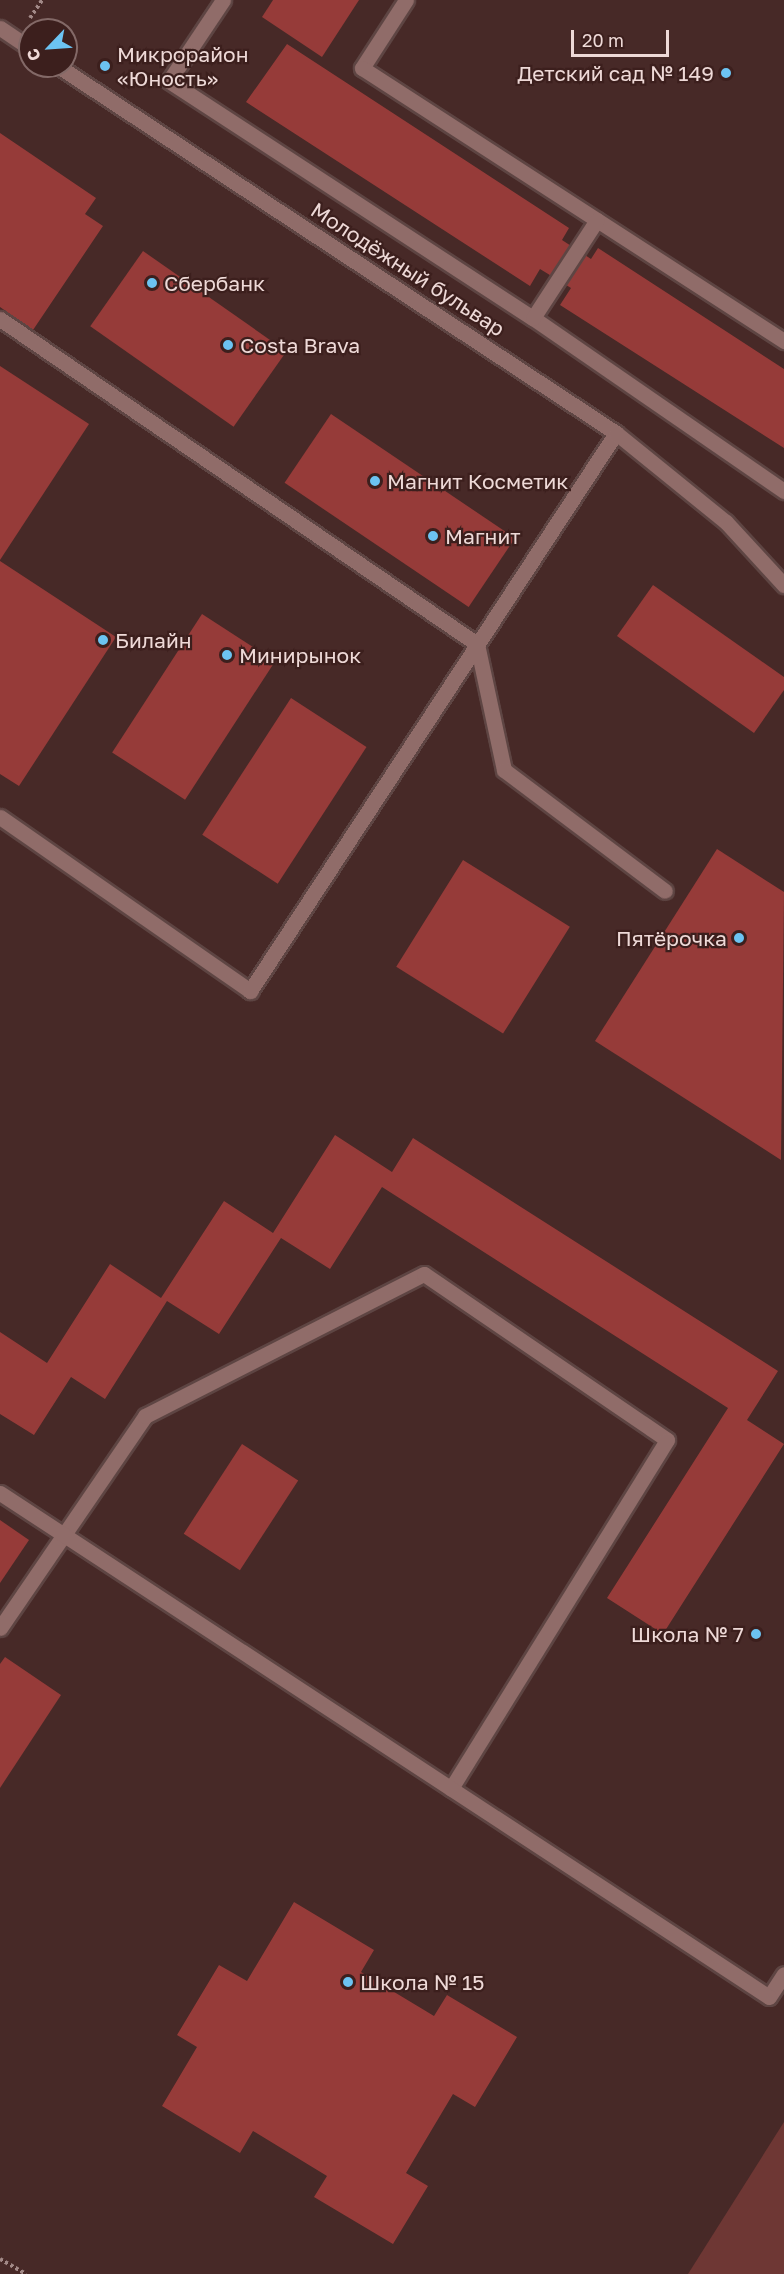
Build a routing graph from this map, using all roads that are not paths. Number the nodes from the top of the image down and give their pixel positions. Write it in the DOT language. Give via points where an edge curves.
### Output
graph roads {
  1 [pos="223,0"];
  2 [pos="406,0"];
  3 [pos="0,28"];
  4 [pos="18,40"];
  5 [pos="76,78"];
  6 [pos="597,220"];
  7 [pos="533,318"];
  8 [pos="0,319"];
  9 [pos="784,341"];
  10 [pos="616,433"];
  11 [pos="784,491"];
  12 [pos="784,585"];
  13 [pos="477,644"];
  14 [pos="0,817"];
  15 [pos="665,891"];
  16 [pos="0,1493"];
  17 [pos="63,1535"];
  18 [pos="0,1628"];
  19 [pos="451,1789"];
  20 [pos="784,1974"];
  1 -- 7 [label="street" via="169,81"];
  2 -- 6 [label="street" via="362,68"];
  3 -- 4 [label="street"];
  5 -- 10 [label="street, Молодёжный бульвар"];
  6 -- 7 [label="street"];
  6 -- 9 [label="street"];
  7 -- 11 [label="street"];
  8 -- 13 [label="street"];
  10 -- 12 [label="street, Молодёжный бульвар" via="726,522"];
  10 -- 13 [label="street"];
  13 -- 14 [label="street" via="250,991"];
  13 -- 15 [label="street" via="504,770"];
  16 -- 17 [label="street"];
  17 -- 18 [label="street"];
  17 -- 19 [label="street"];
  17 -- 19 [label="street" via="145,1416 424,1274 667,1440"];
  19 -- 20 [label="street" via="769,1997"];
}
